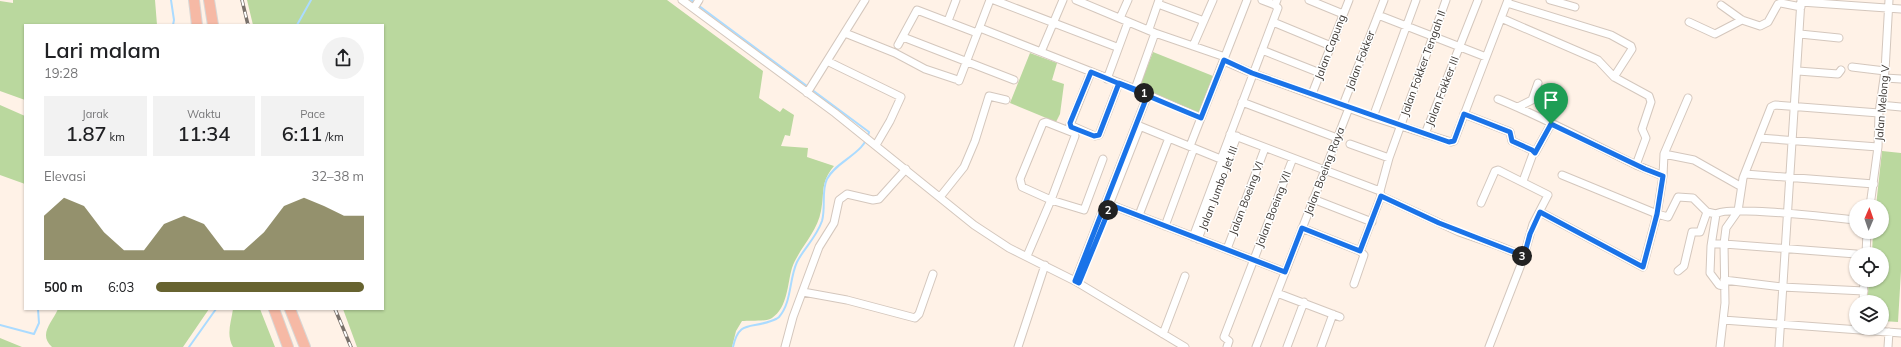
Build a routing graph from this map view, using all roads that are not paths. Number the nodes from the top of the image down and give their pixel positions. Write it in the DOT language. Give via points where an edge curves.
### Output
graph roads {
  1 [pos="194,0"];
  2 [pos="210,0"];
  3 [pos="682,0"];
  4 [pos="865,0"];
  5 [pos="956,0"];
  6 [pos="990,0"];
  7 [pos="994,0"];
  8 [pos="1063,0"];
  9 [pos="1076,0"];
  10 [pos="1128,0"];
  11 [pos="1213,0"];
  12 [pos="1247,0"];
  13 [pos="1262,0"];
  14 [pos="1309,0"];
  15 [pos="1349,0"];
  16 [pos="1384,0"];
  17 [pos="1416,0"];
  18 [pos="1446,0"];
  19 [pos="1478,0"];
  20 [pos="1550,0"];
  21 [pos="1889,0"];
  22 [pos="1158,2"];
  23 [pos="1276,2"];
  24 [pos="1508,2"];
  25 [pos="1801,3"];
  26 [pos="696,4"];
  27 [pos="1094,4"];
  28 [pos="1721,5"];
  29 [pos="1575,7"];
  30 [pos="1889,8"];
  31 [pos="1901,9"];
  32 [pos="1343,14"];
  33 [pos="1378,14"];
  34 [pos="1120,18"];
  35 [pos="1501,18"];
  36 [pos="1742,20"];
  37 [pos="948,21"];
  38 [pos="1204,21"];
  39 [pos="1128,22"];
  40 [pos="1273,22"];
  41 [pos="1689,22"];
  42 [pos="1054,23"];
  43 [pos="197,24"];
  44 [pos="213,24"];
  45 [pos="1407,26"];
  46 [pos="979,31"];
  47 [pos="1152,31"];
  48 [pos="844,33"];
  49 [pos="1800,34"];
  50 [pos="1432,36"];
  51 [pos="903,37"];
  52 [pos="1839,38"];
  53 [pos="898,45"];
  54 [pos="1114,46"];
  55 [pos="1194,46"];
  56 [pos="1331,46"];
  57 [pos="1459,47"];
  58 [pos="1262,50"];
  59 [pos="1041,52"];
  60 [pos="1486,57"];
  61 [pos="1224,59"];
  62 [pos="827,61"];
  63 [pos="966,61"];
  64 [pos="1852,67"];
  65 [pos="1842,70"];
  66 [pos="1798,71"];
  67 [pos="1091,72"];
  68 [pos="1252,73"];
  69 [pos="1320,73"];
  70 [pos="1885,75"];
  71 [pos="1614,76"];
  72 [pos="1108,79"];
  73 [pos="1014,80"];
  74 [pos="1901,80"];
  75 [pos="1538,82"];
  76 [pos="1119,83"];
  77 [pos="810,89"];
  78 [pos="1135,89"];
  79 [pos="1148,94"];
  80 [pos="1312,94"];
  81 [pos="1688,98"];
  82 [pos="1498,99"];
  83 [pos="1006,100"];
  84 [pos="1241,104"];
  85 [pos="1880,105"];
  86 [pos="1346,107"];
  87 [pos="1518,107"];
  88 [pos="1901,107"];
  89 [pos="1795,108"];
  90 [pos="1879,113"];
  91 [pos="1464,114"];
  92 [pos="1373,117"];
  93 [pos="1201,118"];
  94 [pos="1551,124"];
  95 [pos="1138,125"];
  96 [pos="1400,126"];
  97 [pos="1425,134"];
  98 [pos="1234,135"];
  99 [pos="1169,138"];
  100 [pos="1759,138"];
  101 [pos="1336,140"];
  102 [pos="1794,142"];
  103 [pos="874,144"];
  104 [pos="1350,144"];
  105 [pos="1192,147"];
  106 [pos="1878,147"];
  107 [pos="1266,148"];
  108 [pos="1535,153"];
  109 [pos="1664,154"];
  110 [pos="1293,158"];
  111 [pos="1389,158"];
  112 [pos="1103,159"];
  113 [pos="1223,160"];
  114 [pos="1636,165"];
  115 [pos="906,169"];
  116 [pos="1325,170"];
  117 [pos="1745,174"];
  118 [pos="1562,175"];
  119 [pos="1663,176"];
  120 [pos="1790,178"];
  121 [pos="1523,181"];
  122 [pos="1874,184"];
  123 [pos="1740,186"];
  124 [pos="1380,194"];
  125 [pos="940,197"];
  126 [pos="1313,199"];
  127 [pos="1871,199"];
  128 [pos="1051,200"];
  129 [pos="1481,203"];
  130 [pos="1108,204"];
  131 [pos="1738,211"];
  132 [pos="1540,212"];
  133 [pos="1707,212"];
  134 [pos="1657,214"];
  135 [pos="1716,214"];
  136 [pos="1788,214"];
  137 [pos="1139,216"];
  138 [pos="1849,219"];
  139 [pos="1372,222"];
  140 [pos="1165,226"];
  141 [pos="1302,228"];
  142 [pos="1196,238"];
  143 [pos="1724,244"];
  144 [pos="1710,246"];
  145 [pos="1227,249"];
  146 [pos="1785,249"];
  147 [pos="1360,251"];
  148 [pos="1849,254"];
  149 [pos="1027,256"];
  150 [pos="1524,256"];
  151 [pos="1253,260"];
  152 [pos="1044,265"];
  153 [pos="1678,271"];
  154 [pos="1285,272"];
  155 [pos="933,274"];
  156 [pos="1185,276"];
  157 [pos="1077,282"];
  158 [pos="1724,283"];
  159 [pos="1354,284"];
  160 [pos="1782,287"];
  161 [pos="1864,287"];
  162 [pos="1864,291"];
  163 [pos="803,292"];
  164 [pos="1277,292"];
  165 [pos="1864,295"];
  166 [pos="1304,302"];
  167 [pos="274,310"];
  168 [pos="290,310"];
  169 [pos="1723,320"];
  170 [pos="1781,324"];
  171 [pos="1849,328"];
  172 [pos="1889,332"];
  173 [pos="1901,333"];
  174 [pos="1163,334"];
  175 [pos="1889,335"];
  176 [pos="288,347"];
  177 [pos="305,347"];
  178 [pos="784,347"];
  179 [pos="1018,347"];
  180 [pos="1185,347"];
  181 [pos="1227,347"];
  182 [pos="1256,347"];
  183 [pos="1288,347"];
  184 [pos="1321,347"];
  185 [pos="1489,347"];
  186 [pos="1720,347"];
  187 [pos="1779,347"];
  188 [pos="1888,347"];
  1 -- 43 [label="highway"];
  2 -- 44 [label="highway"];
  3 -- 26 [label="street"];
  4 -- 48 [label="street"];
  5 -- 37 [label="street"];
  6 -- 46 [label="street"];
  7 -- 42 [label="street"];
  8 -- 42 [label="street"];
  9 -- 27 [label="street"];
  10 -- 34 [label="street"];
  11 -- 38 [label="street"];
  12 -- 61 [label="street"];
  13 -- 23 [label="street"];
  14 -- 32 [label="street"];
  15 -- 32 [label="street, Jalan Capung"];
  16 -- 33 [label="street, Jalan Fokker"];
  17 -- 45 [label="street"];
  18 -- 50 [label="street, Jalan Fokker Tengah II"];
  19 -- 57 [label="street, Jalan Fokker III"];
  20 -- 29 [label="street"];
  21 -- 30 [label="street, Jalan Melong V"];
  22 -- 38 [label="street"];
  22 -- 47 [label="street"];
  23 -- 40 [label="street, Jalan Jumbo Jet III" via="1278,8"];
  24 -- 35 [label="street"];
  24 -- 71 [label="street" via="1611,35 1631,46 1630,53"];
  25 -- 30 [label="street"];
  25 -- 36 [label="street" via="1778,4 1768,22 1760,26"];
  25 -- 49 [label="street"];
  26 -- 77 [label="street"];
  27 -- 34 [label="street"];
  28 -- 36 [label="street"];
  30 -- 31 [label="street"];
  30 -- 70 [label="street, Jalan Melong V"];
  32 -- 56 [label="street, Jalan Capung"];
  33 -- 45 [label="street"];
  33 -- 86 [label="street, Jalan Fokker"];
  34 -- 39 [label="street"];
  35 -- 60 [label="street"];
  35 -- 71 [label="street" via="1598,60"];
  36 -- 41 [label="street" via="1715,34"];
  37 -- 46 [label="street"];
  37 -- 51 [label="street" via="917,10"];
  38 -- 55 [label="street"];
  39 -- 47 [label="street"];
  39 -- 72 [label="street"];
  40 -- 56 [label="street"];
  40 -- 58 [label="street, Jalan Jumbo Jet III"];
  42 -- 54 [label="street"];
  42 -- 59 [label="street"];
  45 -- 50 [label="street"];
  45 -- 92 [label="street"];
  46 -- 59 [label="street"];
  46 -- 63 [label="street"];
  47 -- 55 [label="street"];
  47 -- 78 [label="street"];
  48 -- 62 [label="street"];
  48 -- 63 [label="street" via="957,80"];
  49 -- 52 [label="street"];
  49 -- 66 [label="street"];
  50 -- 57 [label="street"];
  50 -- 96 [label="street, Jalan Fokker Tengah II"];
  51 -- 53 [label="street"];
  51 -- 63 [label="street"];
  55 -- 61 [label="street"];
  56 -- 69 [label="street, Jalan Capung"];
  57 -- 60 [label="street"];
  57 -- 97 [label="street, Jalan Fokker III"];
  58 -- 68 [label="street, Jalan Jumbo Jet III"];
  58 -- 69 [label="street"];
  59 -- 67 [label="street"];
  60 -- 91 [label="street"];
  61 -- 68 [label="street"];
  61 -- 93 [label="street"];
  62 -- 77 [label="street"];
  62 -- 103 [label="street" via="901,97 890,121"];
  63 -- 73 [label="street"];
  64 -- 70 [label="street"];
  65 -- 66 [label="street" via="1838,74"];
  66 -- 89 [label="street"];
  67 -- 72 [label="street"];
  67 -- 76 [label="street" via="1070,123 1071,127 1094,136 1099,135"];
  68 -- 80 [label="street"];
  68 -- 84 [label="street, Jalan Jumbo Jet III"];
  69 -- 80 [label="street, Jalan Capung"];
  70 -- 74 [label="street"];
  70 -- 85 [label="street, Jalan Melong V"];
  71 -- 114 [label="street" via="1647,94 1651,100 1642,129 1646,138"];
  72 -- 76 [label="street"];
  75 -- 87 [label="street" via="1532,100"];
  76 -- 78 [label="street"];
  77 -- 103 [label="street"];
  78 -- 79 [label="street"];
  79 -- 93 [label="street"];
  79 -- 95 [label="street"];
  80 -- 86 [label="street"];
  81 -- 109 [label="street"];
  82 -- 87 [label="street"];
  83 -- 125 [label="street" via="989,96 964,167"];
  84 -- 98 [label="street, Jalan Jumbo Jet III"];
  84 -- 101 [label="street"];
  85 -- 88 [label="street"];
  85 -- 90 [label="street, Jalan Melong V"];
  86 -- 92 [label="street"];
  86 -- 101 [label="street, Jalan Boeing Raya"];
  87 -- 94 [label="street"];
  89 -- 90 [label="street"];
  89 -- 100 [label="street" via="1773,106"];
  89 -- 102 [label="street"];
  90 -- 106 [label="street, Jalan Melong V"];
  91 -- 97 [label="street" via="1453,142"];
  91 -- 108 [label="street" via="1510,132 1512,141"];
  92 -- 96 [label="street"];
  93 -- 105 [label="street"];
  94 -- 108 [label="street"];
  94 -- 114 [label="street"];
  95 -- 99 [label="street"];
  95 -- 130 [label="street"];
  96 -- 97 [label="street"];
  96 -- 111 [label="street, Jalan Fokker Tengah II"];
  98 -- 107 [label="street"];
  98 -- 113 [label="street, Jalan Jumbo Jet III"];
  99 -- 105 [label="street"];
  99 -- 137 [label="street"];
  100 -- 102 [label="street"];
  100 -- 117 [label="street"];
  101 -- 116 [label="street, Jalan Boeing Raya"];
  102 -- 106 [label="street"];
  102 -- 120 [label="street"];
  103 -- 115 [label="street"];
  104 -- 111 [label="street"];
  105 -- 113 [label="street"];
  105 -- 140 [label="street"];
  106 -- 122 [label="street, Jalan Melong V"];
  107 -- 110 [label="street"];
  107 -- 145 [label="street, Jalan Boeing VI"];
  108 -- 121 [label="street"];
  109 -- 119 [label="street"];
  109 -- 123 [label="street" via="1694,160"];
  110 -- 116 [label="street"];
  110 -- 151 [label="street, Jalan Boeing VII"];
  111 -- 124 [label="street, Jalan Fokker Tengah II"];
  112 -- 128 [label="street" via="1084,210"];
  113 -- 142 [label="street, Jalan Jumbo Jet III"];
  114 -- 119 [label="street"];
  115 -- 125 [label="street"];
  115 -- 163 [label="street" via="878,199 849,194 841,198 834,223 817,251"];
  116 -- 124 [label="street"];
  116 -- 126 [label="street, Jalan Boeing Raya"];
  117 -- 120 [label="street"];
  117 -- 123 [label="street"];
  118 -- 134 [label="street"];
  119 -- 134 [label="street"];
  120 -- 122 [label="street"];
  120 -- 136 [label="street"];
  121 -- 129 [label="street" via="1496,170"];
  121 -- 132 [label="street" via="1548,195"];
  122 -- 127 [label="street, Jalan Melong V"];
  123 -- 131 [label="street"];
  124 -- 139 [label="street, Jalan Fokker Tengah II"];
  124 -- 150 [label="street" via="1452,229"];
  125 -- 149 [label="street" via="990,236"];
  126 -- 139 [label="street"];
  126 -- 141 [label="street, Jalan Boeing Raya"];
  128 -- 128 [label="street" via="1022,187 1020,179 1044,122 1074,133 1075,136"];
  128 -- 149 [label="street"];
  130 -- 137 [label="street"];
  130 -- 157 [label="street"];
  131 -- 135 [label="street" via="1723,210"];
  131 -- 136 [label="street"];
  131 -- 143 [label="street" via="1726,228"];
  132 -- 134 [label="street" via="1643,267"];
  132 -- 150 [label="street"];
  133 -- 134 [label="street" via="1697,201 1687,196 1677,198 1668,217"];
  133 -- 135 [label="street"];
  133 -- 153 [label="street" via="1700,232 1692,232 1684,266"];
  135 -- 144 [label="street"];
  136 -- 138 [label="street"];
  136 -- 146 [label="street"];
  137 -- 140 [label="street"];
  139 -- 147 [label="street, Jalan Fokker Tengah II"];
  140 -- 142 [label="street"];
  141 -- 147 [label="street"];
  141 -- 154 [label="street, Jalan Boeing Raya"];
  142 -- 145 [label="street"];
  143 -- 144 [label="street"];
  143 -- 146 [label="street"];
  143 -- 158 [label="street"];
  144 -- 158 [label="street" via="1710,273 1719,286"];
  145 -- 151 [label="street"];
  146 -- 148 [label="street"];
  146 -- 160 [label="street"];
  147 -- 159 [label="street" via="1364,255"];
  149 -- 152 [label="street"];
  150 -- 185 [label="street"];
  151 -- 154 [label="street"];
  151 -- 181 [label="street, Jalan Boeing VII" via="1224,336 1229,341"];
  152 -- 157 [label="street"];
  152 -- 179 [label="street"];
  154 -- 164 [label="street, Jalan Boeing Raya"];
  155 -- 163 [label="street" via="919,314 915,318 847,300"];
  156 -- 174 [label="street"];
  157 -- 174 [label="street"];
  158 -- 160 [label="street"];
  158 -- 169 [label="street"];
  160 -- 162 [label="street"];
  160 -- 170 [label="street"];
  161 -- 162 [label="street"];
  162 -- 165 [label="street"];
  163 -- 178 [label="street"];
  164 -- 166 [label="street"];
  164 -- 182 [label="street, Jalan Boeing Raya"];
  166 -- 183 [label="street"];
  166 -- 184 [label="street" via="1337,316"];
  167 -- 176 [label="highway"];
  168 -- 177 [label="highway"];
  169 -- 170 [label="street"];
  169 -- 186 [label="street"];
  170 -- 171 [label="street"];
  170 -- 187 [label="street"];
  172 -- 173 [label="street"];
  174 -- 180 [label="street"];
  175 -- 188 [label="street"];
}
